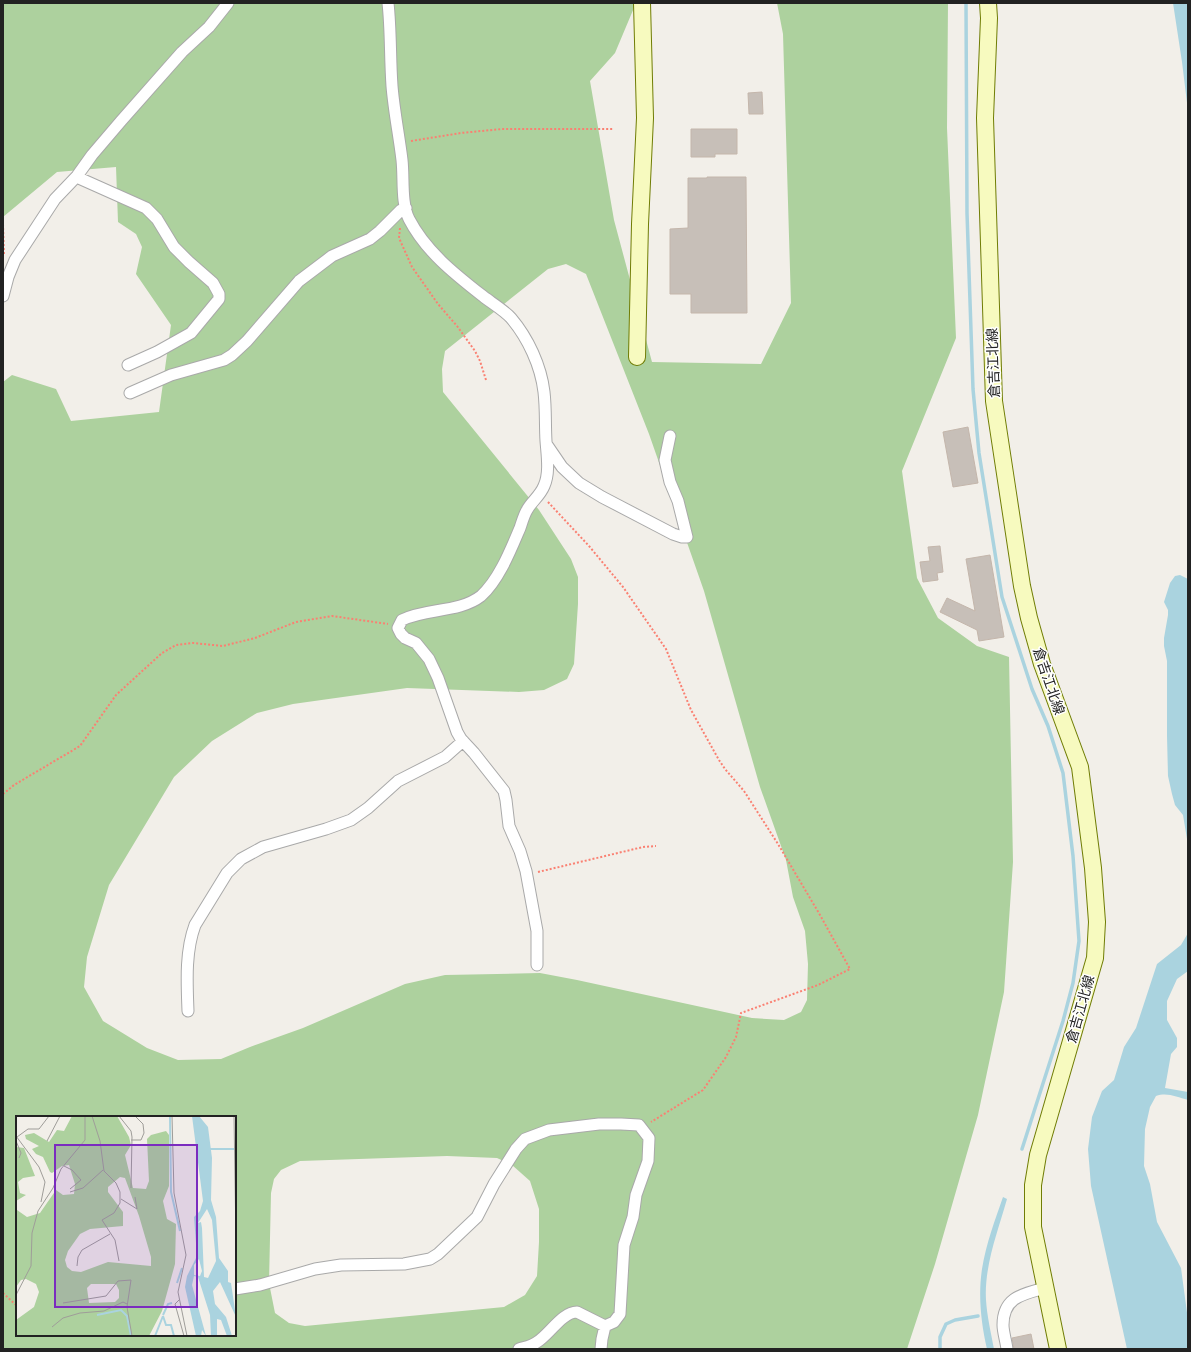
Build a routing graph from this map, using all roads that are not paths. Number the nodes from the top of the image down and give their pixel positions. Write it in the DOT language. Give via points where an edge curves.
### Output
graph roads {
  1 [pos="228,3"];
  2 [pos="388,3"];
  3 [pos="642,3"];
  4 [pos="988,3"];
  5 [pos="78,176"];
  6 [pos="403,209"];
  7 [pos="3,296"];
  8 [pos="637,357"];
  9 [pos="128,365"];
  10 [pos="130,393"];
  11 [pos="670,436"];
  12 [pos="547,444"];
  13 [pos="463,741"];
  14 [pos="537,965"];
  15 [pos="188,1011"];
  16 [pos="236,1288"];
  17 [pos="1045,1288"];
  18 [pos="605,1326"];
  19 [pos="519,1349"];
  20 [pos="601,1349"];
  21 [pos="1007,1349"];
  22 [pos="1058,1349"];
  1 -- 5 [label="street" via="209,27 182,52 121,121"];
  2 -- 6 [label="street"];
  3 -- 8 [label="main road" via="645,118"];
  4 -- 17 [label="main road, 倉吉江北線" via="985,118 994,401 1029,618 1042,664 1080,768 1097,922 1095,958 1038,1155 1033,1186 1033,1227"];
  5 -- 7 [label="street" via="55,199 15,260"];
  5 -- 9 [label="street" via="146,208 157,219 174,247 214,283 219,294 219,299 191,333"];
  6 -- 10 [label="street" via="370,239 332,256 299,281 247,341 228,358 171,375"];
  6 -- 12 [label="street" via="430,251 518,326 540,372 544,392"];
  11 -- 12 [label="street" via="665,460 687,537 674,534 579,483 562,467"];
  12 -- 13 [label="street" via="548,467 545,485 527,509 512,547 490,585 480,596 462,605 411,616 402,620 398,628 401,634 416,644 429,659 457,732"];
  13 -- 14 [label="street" via="504,791 509,826 527,874 537,931"];
  13 -- 15 [label="street" via="445,757 398,780 351,820 263,847 241,859 227,872 191,934 188,954"];
  16 -- 18 [label="street" via="260,1285 315,1269 341,1265 404,1264 430,1259 477,1217 494,1184 525,1138 549,1130 599,1124 639,1125 649,1138 648,1161 636,1195 633,1217 624,1245 620,1314 614,1322"];
  17 -- 21 [label="street" via="1014,1299 1005,1309 1003,1325"];
  17 -- 22 [label="main road, 倉吉江北線"];
  18 -- 19 [label="street" via="573,1312 537,1342"];
  18 -- 20 [label="street"];
}
